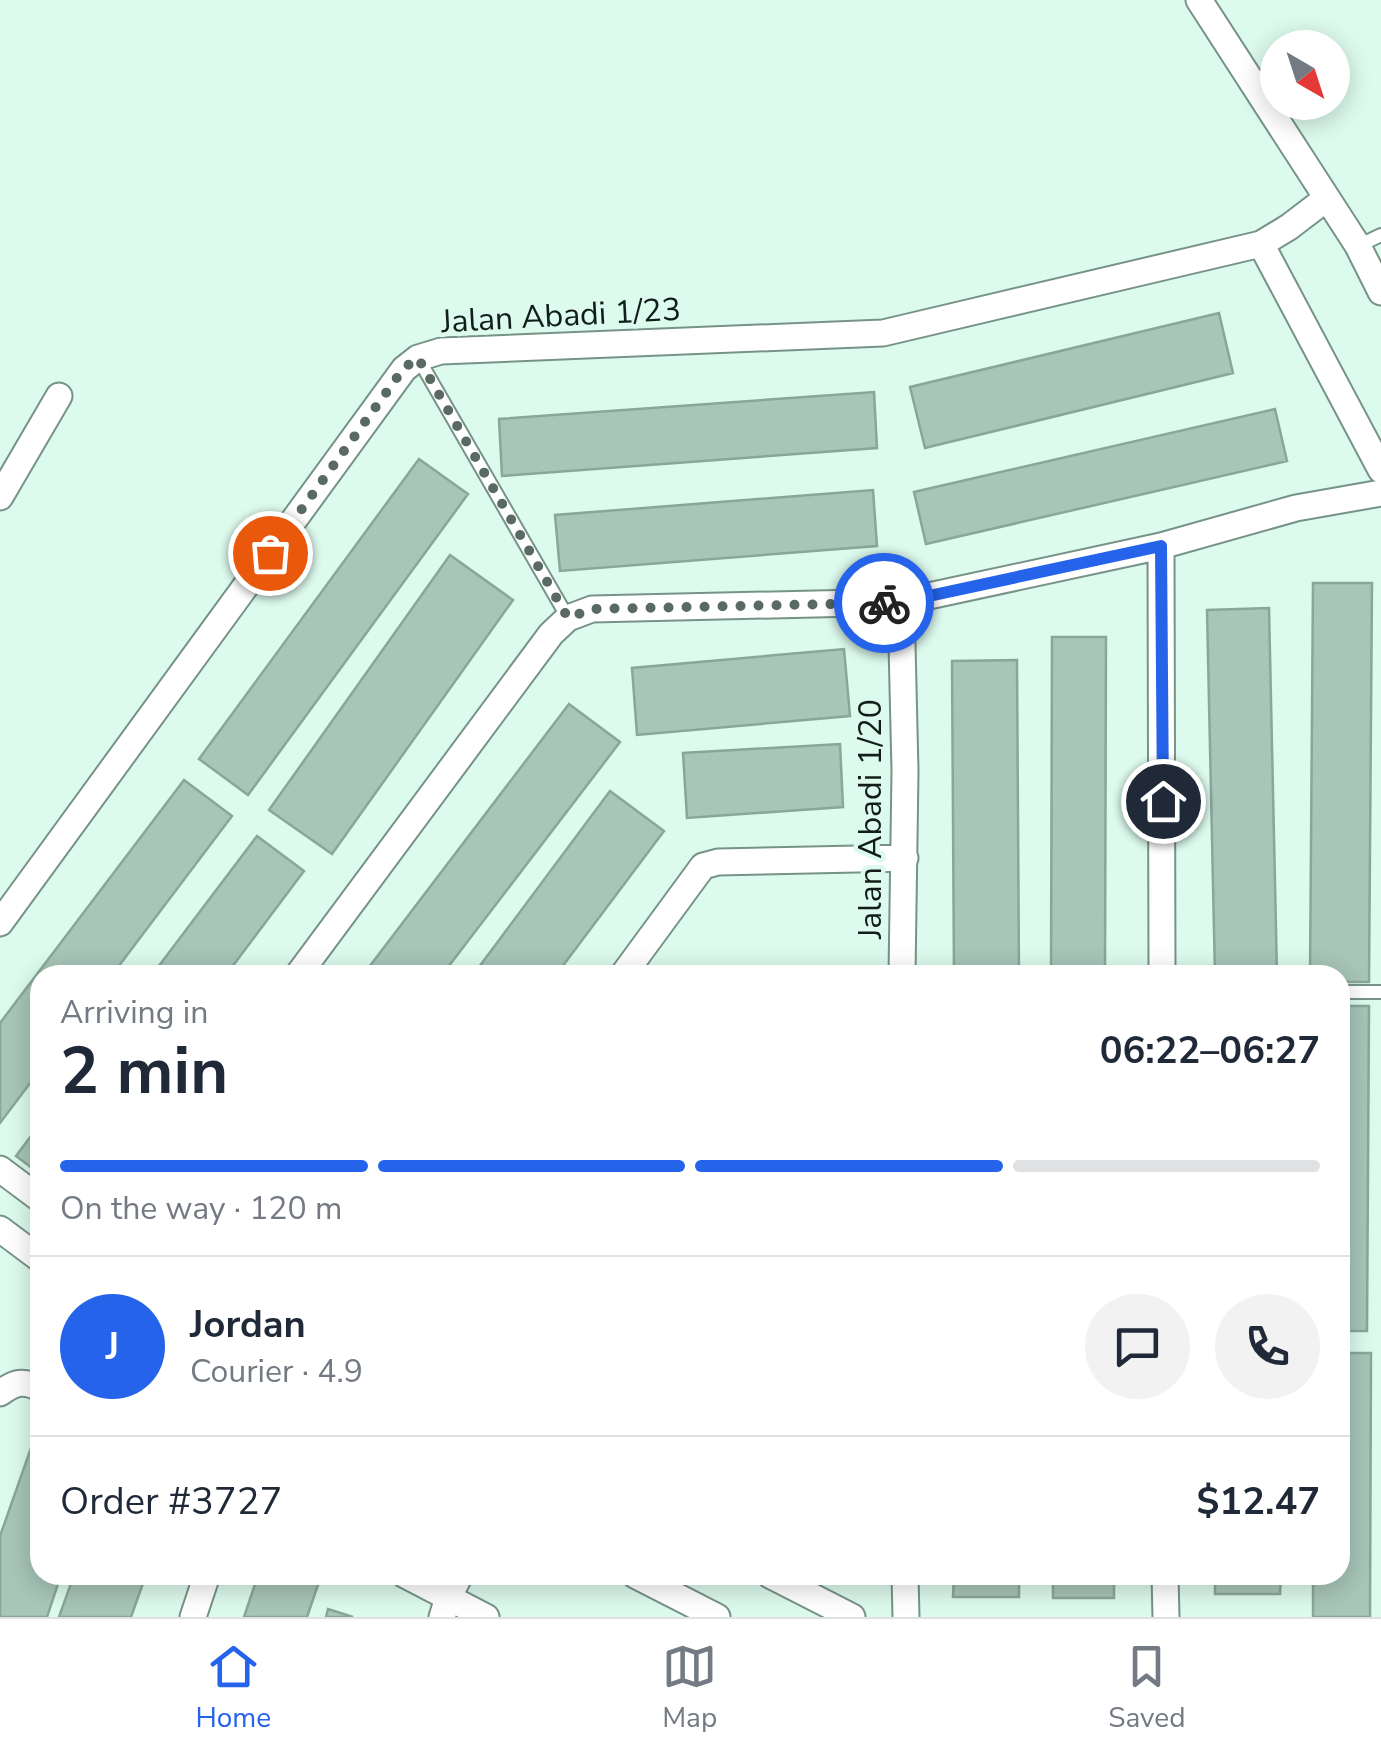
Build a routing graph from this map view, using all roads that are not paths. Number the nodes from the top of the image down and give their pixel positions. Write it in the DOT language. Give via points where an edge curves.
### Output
graph roads {
  1 [pos="1199,0"];
  2 [pos="1327,198"];
  3 [pos="1370,241"];
  4 [pos="1261,244"];
  5 [pos="1381,292"];
  6 [pos="418,358"];
  7 [pos="60,396"];
  8 [pos="1381,470"];
  9 [pos="1381,494"];
  10 [pos="0,497"];
  11 [pos="1161,546"];
  12 [pos="901,602"];
  13 [pos="568,618"];
  14 [pos="904,858"];
  15 [pos="0,923"];
  16 [pos="305,965"];
  17 [pos="630,965"];
  18 [pos="902,965"];
  19 [pos="1162,965"];
  20 [pos="1350,992"];
  21 [pos="1381,992"];
  22 [pos="0,1169"];
  23 [pos="30,1192"];
  24 [pos="0,1229"];
  25 [pos="30,1251"];
  26 [pos="30,1383"];
  27 [pos="0,1392"];
  28 [pos="204,1585"];
  29 [pos="426,1585"];
  30 [pos="655,1585"];
  31 [pos="790,1585"];
  32 [pos="905,1585"];
  33 [pos="1166,1585"];
  34 [pos="450,1596"];
  35 [pos="193,1617"];
  36 [pos="486,1617"];
  37 [pos="717,1617"];
  38 [pos="852,1617"];
  39 [pos="906,1617"];
  40 [pos="1166,1617"];
  1 -- 2 [label="street"];
  2 -- 3 [label="street"];
  2 -- 4 [label="street, Jalan Abadi 1/23"];
  3 -- 5 [label="street"];
  4 -- 6 [label="street, Jalan Abadi 1/23" via="884,332 441,351"];
  4 -- 8 [label="street"];
  6 -- 13 [label="lane"];
  6 -- 15 [label="street, Jalan Abadi 1/23" via="404,368"];
  7 -- 10 [label="street"];
  9 -- 11 [label="street" via="1296,508"];
  11 -- 12 [label="street"];
  11 -- 19 [label="street"];
  12 -- 13 [label="street" via="592,609"];
  12 -- 14 [label="street, Jalan Abadi 1/20"];
  13 -- 16 [label="street"];
  14 -- 17 [label="street" via="703,866"];
  14 -- 18 [label="street, Jalan Abadi 1/20"];
  20 -- 21 [label="lane"];
  22 -- 23 [label="street"];
  24 -- 25 [label="street"];
  26 -- 27 [label="street"];
  28 -- 35 [label="street"];
  29 -- 34 [label="street"];
  30 -- 37 [label="street"];
  31 -- 38 [label="street"];
  32 -- 39 [label="street"];
  33 -- 40 [label="street"];
  34 -- 36 [label="street"];
}
